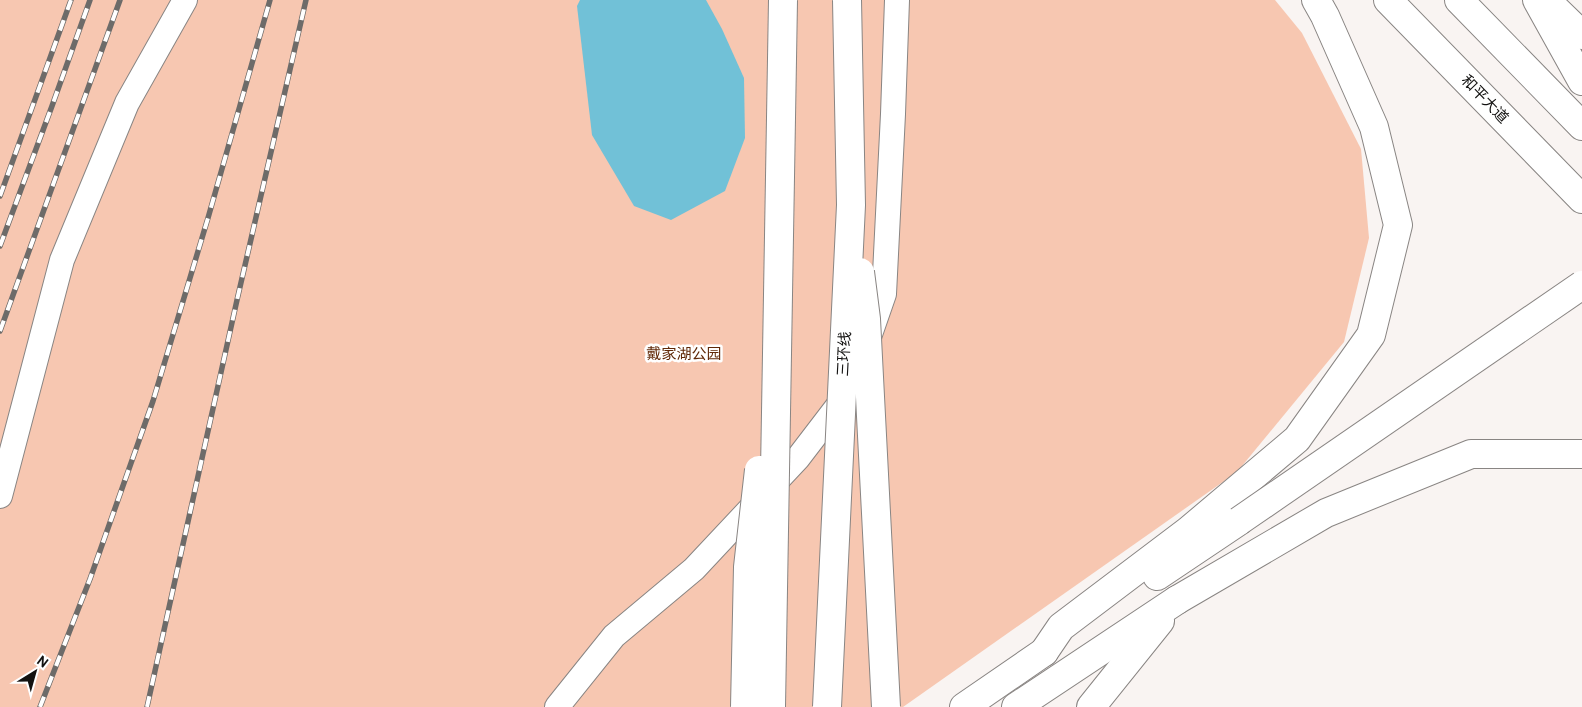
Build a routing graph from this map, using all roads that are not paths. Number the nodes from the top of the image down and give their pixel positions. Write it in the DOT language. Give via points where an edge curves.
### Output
graph roads {
  1 [pos="185,0"];
  2 [pos="782,0"];
  3 [pos="847,0"];
  4 [pos="897,0"];
  5 [pos="1316,0"];
  6 [pos="1388,0"];
  7 [pos="1460,0"];
  8 [pos="1537,0"];
  9 [pos="1546,0"];
  10 [pos="1582,35"];
  11 [pos="1582,81"];
  12 [pos="1582,126"];
  13 [pos="1582,199"];
  14 [pos="850,205"];
  15 [pos="1582,285"];
  16 [pos="1582,306"];
  17 [pos="777,317"];
  18 [pos="1582,454"];
  19 [pos="0,496"];
  20 [pos="1248,526"];
  21 [pos="1178,600"];
  22 [pos="1044,652"];
  23 [pos="557,707"];
  24 [pos="745,707"];
  25 [pos="771,707"];
  26 [pos="827,707"];
  27 [pos="886,707"];
  28 [pos="964,707"];
  29 [pos="1016,707"];
  30 [pos="1091,707"];
  1 -- 19 [label="lane" via="127,103 62,260"];
  2 -- 17 [label="main road, bridge"];
  3 -- 14 [label="main road, 三环线, bridge"];
  4 -- 23 [label="lane" via="884,294 853,385 798,458 694,569 614,636"];
  5 -- 22 [label="main road" via="1374,127 1398,226 1371,336 1297,440 1188,531 1061,627"];
  6 -- 13 [label="main road, 和平大道"];
  7 -- 12 [label="main road"];
  8 -- 11 [label="main road"];
  9 -- 10 [label="main road"];
  14 -- 26 [label="main road, 三环线, bridge"];
  14 -- 27 [label="main road, bridge" via="866,319"];
  15 -- 20 [label="main road, bridge"];
  16 -- 20 [label="main road"];
  17 -- 24 [label="main road, bridge" via="748,567"];
  17 -- 25 [label="main road, bridge"];
  18 -- 21 [label="main road" via="1471,454 1326,513"];
  20 -- 21 [label="main road"];
  20 -- 22 [label="main road"];
  21 -- 29 [label="main road"];
  21 -- 30 [label="main road"];
  22 -- 28 [label="main road"];
}
